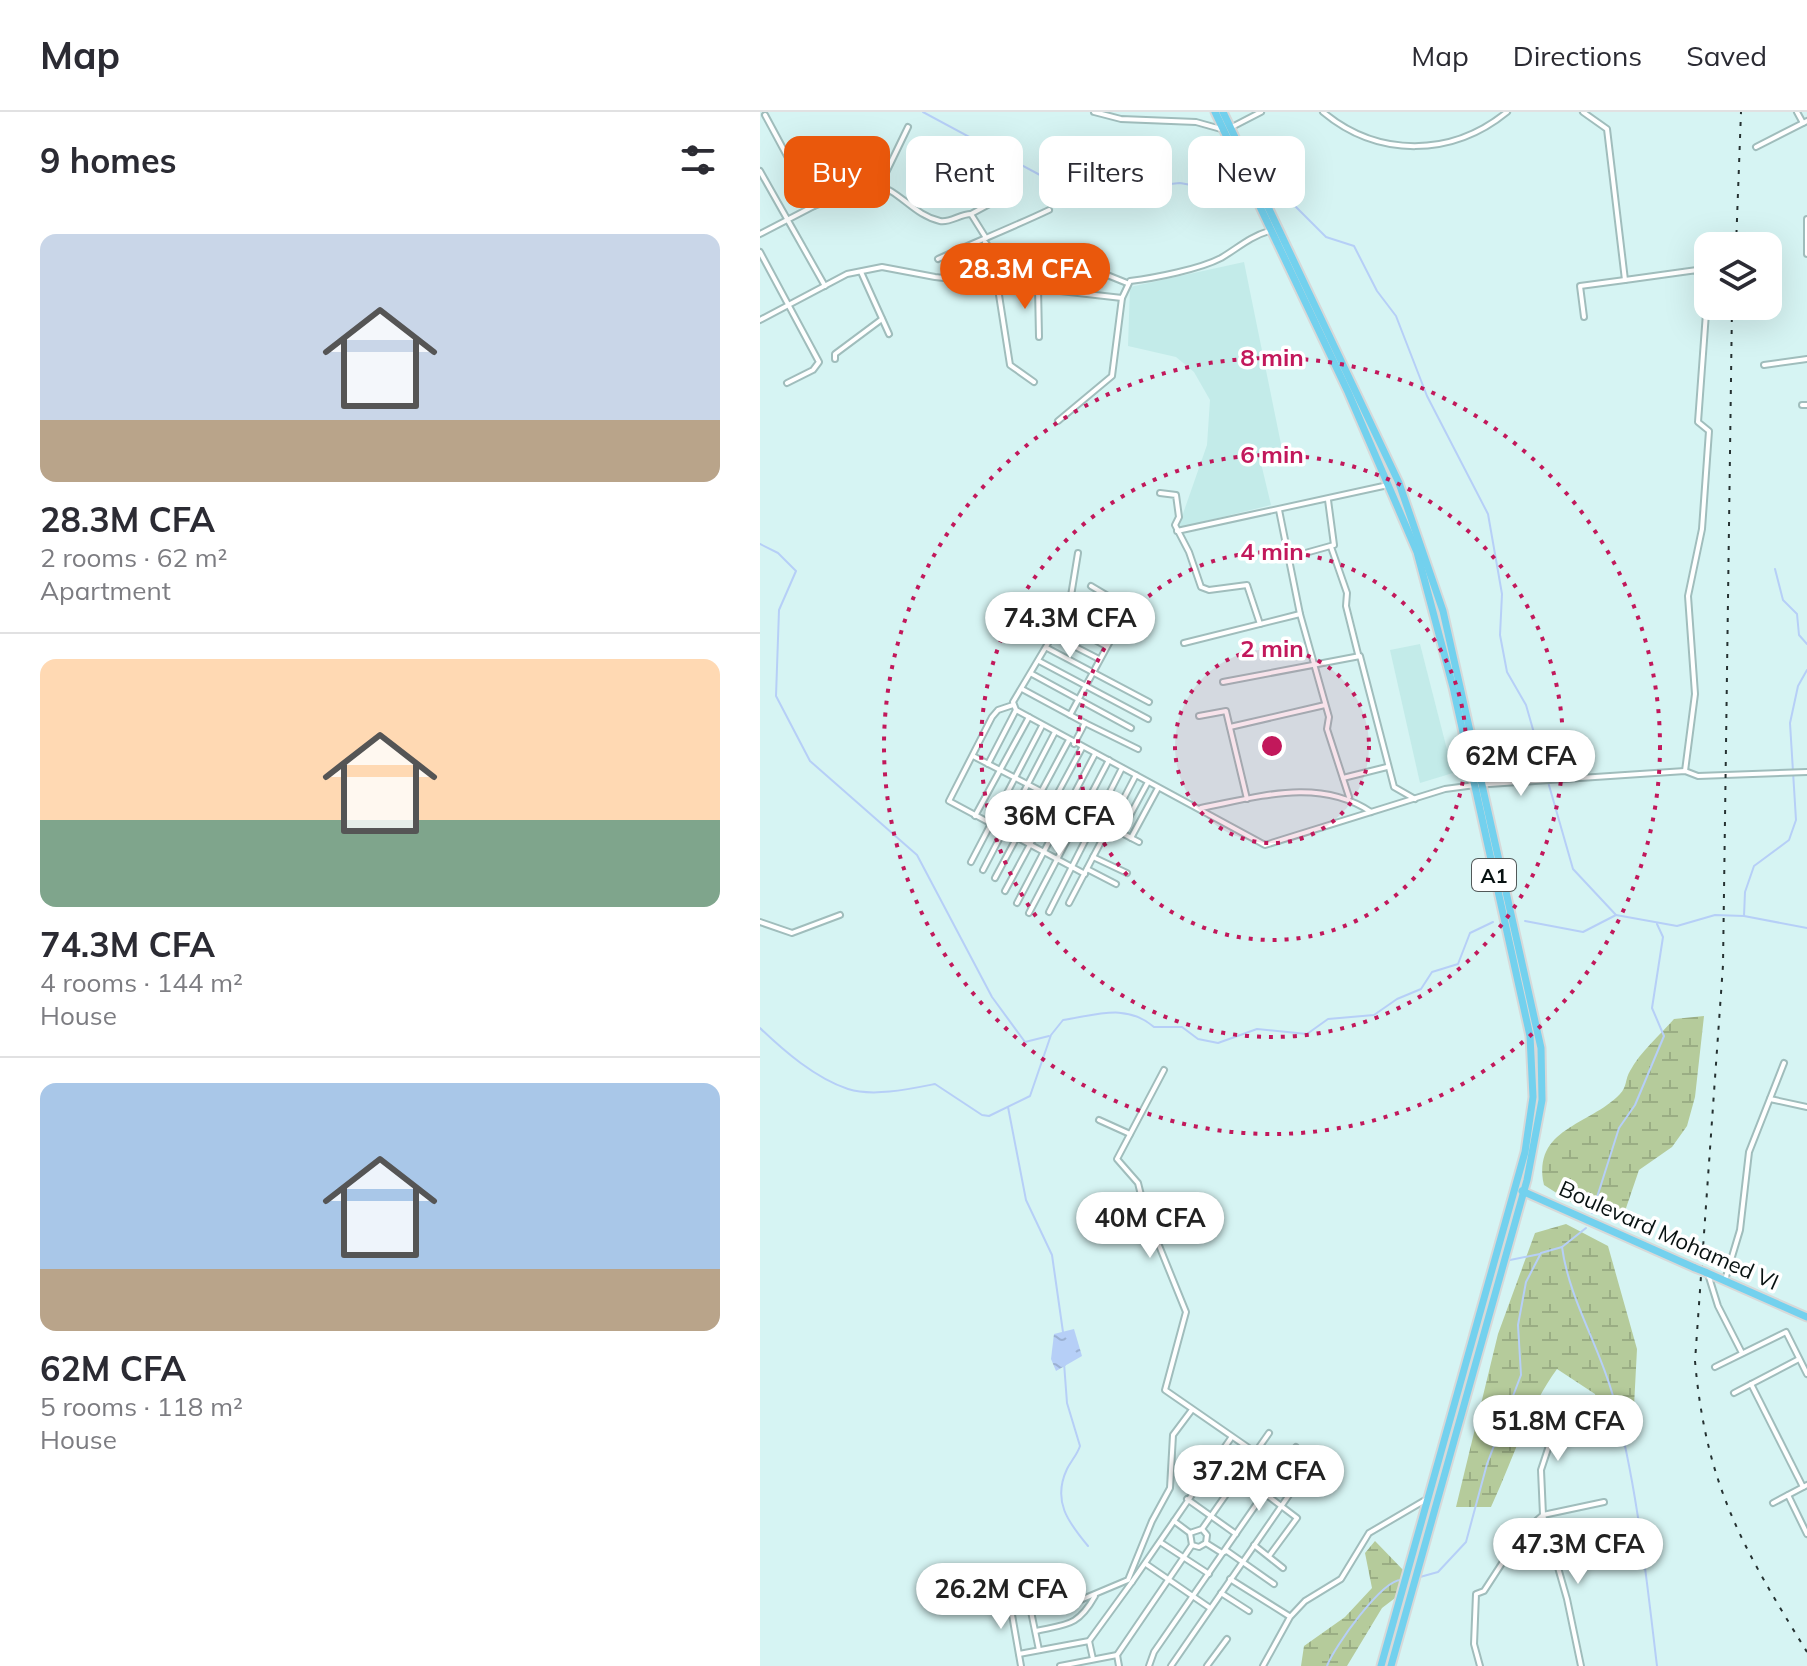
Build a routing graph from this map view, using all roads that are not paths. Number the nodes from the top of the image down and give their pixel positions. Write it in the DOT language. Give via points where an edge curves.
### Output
graph roads {
  1 [pos="1094,112"];
  2 [pos="1215,112"];
  3 [pos="1223,112"];
  4 [pos="1261,112"];
  5 [pos="1323,112"];
  6 [pos="1507,112"];
  7 [pos="1583,112"];
  8 [pos="1797,112"];
  9 [pos="1252,114"];
  10 [pos="765,115"];
  11 [pos="1805,122"];
  12 [pos="908,127"];
  13 [pos="1227,129"];
  14 [pos="1756,147"];
  15 [pos="784,150"];
  16 [pos="890,164"];
  17 [pos="760,171"];
  18 [pos="890,193"];
  19 [pos="810,208"];
  20 [pos="982,208"];
  21 [pos="1049,210"];
  22 [pos="971,214"];
  23 [pos="1807,219"];
  24 [pos="786,220"];
  25 [pos="1272,231"];
  26 [pos="760,234"];
  27 [pos="986,240"];
  28 [pos="760,252"];
  29 [pos="1807,254"];
  30 [pos="938,259"];
  31 [pos="999,260"];
  32 [pos="861,272"];
  33 [pos="1625,280"];
  34 [pos="994,282"];
  35 [pos="1001,283"];
  36 [pos="1127,283"];
  37 [pos="825,286"];
  38 [pos="1038,287"];
  39 [pos="1122,298"];
  40 [pos="789,306"];
  41 [pos="1584,317"];
  42 [pos="882,319"];
  43 [pos="760,320"];
  44 [pos="889,334"];
  45 [pos="1039,337"];
  46 [pos="835,359"];
  47 [pos="1807,359"];
  48 [pos="1764,365"];
  49 [pos="1034,382"];
  50 [pos="787,383"];
  51 [pos="1058,421"];
  52 [pos="1390,484"];
  53 [pos="1160,493"];
  54 [pos="1328,500"];
  55 [pos="1279,510"];
  56 [pos="1177,531"];
  57 [pos="1331,547"];
  58 [pos="1078,553"];
  59 [pos="1291,557"];
  60 [pos="1091,586"];
  61 [pos="1069,608"];
  62 [pos="1300,614"];
  63 [pos="1062,622"];
  64 [pos="1260,624"];
  65 [pos="1115,632"];
  66 [pos="1054,636"];
  67 [pos="1184,643"];
  68 [pos="1107,646"];
  69 [pos="1047,648"];
  70 [pos="1358,654"];
  71 [pos="1099,659"];
  72 [pos="1039,661"];
  73 [pos="1314,664"];
  74 [pos="1092,672"];
  75 [pos="1032,674"];
  76 [pos="1223,682"];
  77 [pos="1085,686"];
  78 [pos="1022,689"];
  79 [pos="1079,699"];
  80 [pos="1149,702"];
  81 [pos="1325,705"];
  82 [pos="1015,708"];
  83 [pos="1070,715"];
  84 [pos="1199,716"];
  85 [pos="1029,717"];
  86 [pos="1148,719"];
  87 [pos="1085,723"];
  88 [pos="1043,725"];
  89 [pos="1230,727"];
  90 [pos="1131,728"];
  91 [pos="1055,732"];
  92 [pos="1072,742"];
  93 [pos="1082,748"];
  94 [pos="1138,749"];
  95 [pos="1095,754"];
  96 [pos="973,756"];
  97 [pos="1109,760"];
  98 [pos="988,764"];
  99 [pos="1122,767"];
  100 [pos="1387,767"];
  101 [pos="1001,770"];
  102 [pos="1685,771"];
  103 [pos="1807,772"];
  104 [pos="1136,775"];
  105 [pos="1015,777"];
  106 [pos="1343,778"];
  107 [pos="1148,782"];
  108 [pos="1028,784"];
  109 [pos="1475,785"];
  110 [pos="1484,785"];
  111 [pos="1158,788"];
  112 [pos="1042,791"];
  113 [pos="1349,797"];
  114 [pos="1055,798"];
  115 [pos="1247,799"];
  116 [pos="1415,799"];
  117 [pos="1069,805"];
  118 [pos="1201,808"];
  119 [pos="1082,811"];
  120 [pos="1371,812"];
  121 [pos="975,816"];
  122 [pos="1096,819"];
  123 [pos="990,824"];
  124 [pos="1109,826"];
  125 [pos="1003,832"];
  126 [pos="1121,832"];
  127 [pos="1131,838"];
  128 [pos="1017,839"];
  129 [pos="1139,842"];
  130 [pos="1031,845"];
  131 [pos="1044,852"];
  132 [pos="1093,857"];
  133 [pos="1057,860"];
  134 [pos="971,862"];
  135 [pos="1071,866"];
  136 [pos="983,870"];
  137 [pos="1086,872"];
  138 [pos="1127,873"];
  139 [pos="995,878"];
  140 [pos="1116,884"];
  141 [pos="1005,891"];
  142 [pos="1017,903"];
  143 [pos="1069,903"];
  144 [pos="1049,912"];
  145 [pos="1029,913"];
  146 [pos="840,915"];
  147 [pos="760,922"];
  148 [pos="1784,1063"];
  149 [pos="1164,1070"];
  150 [pos="1770,1099"];
  151 [pos="1807,1107"];
  152 [pos="1099,1120"];
  153 [pos="1130,1134"];
  154 [pos="1519,1190"];
  155 [pos="1707,1273"];
  156 [pos="1725,1280"];
  157 [pos="1807,1317"];
  158 [pos="1742,1353"];
  159 [pos="1799,1359"];
  160 [pos="1715,1367"];
  161 [pos="1807,1374"];
  162 [pos="1751,1384"];
  163 [pos="1734,1393"];
  164 [pos="1561,1409"];
  165 [pos="1191,1411"];
  166 [pos="1269,1433"];
  167 [pos="1231,1438"];
  168 [pos="1296,1447"];
  169 [pos="1254,1453"];
  170 [pos="1279,1470"];
  171 [pos="1805,1486"];
  172 [pos="1264,1493"];
  173 [pos="1788,1495"];
  174 [pos="1430,1498"];
  175 [pos="1187,1499"];
  176 [pos="1604,1502"];
  177 [pos="1773,1503"];
  178 [pos="1281,1505"];
  179 [pos="1543,1515"];
  180 [pos="1212,1516"];
  181 [pos="1174,1521"];
  182 [pos="1202,1529"];
  183 [pos="1190,1533"];
  184 [pos="1236,1534"];
  185 [pos="1807,1534"];
  186 [pos="1160,1542"];
  187 [pos="1206,1543"];
  188 [pos="1192,1545"];
  189 [pos="1254,1545"];
  190 [pos="1222,1553"];
  191 [pos="1269,1556"];
  192 [pos="1184,1558"];
  193 [pos="1243,1561"];
  194 [pos="1146,1564"];
  195 [pos="1283,1568"];
  196 [pos="1209,1574"];
  197 [pos="1230,1579"];
  198 [pos="1169,1580"];
  199 [pos="1130,1581"];
  200 [pos="1274,1584"];
  201 [pos="1008,1592"];
  202 [pos="1221,1593"];
  203 [pos="1096,1594"];
  204 [pos="1028,1597"];
  205 [pos="1194,1598"];
  206 [pos="1009,1600"];
  207 [pos="1210,1608"];
  208 [pos="1249,1611"];
  209 [pos="1290,1617"];
  210 [pos="1036,1631"];
  211 [pos="1227,1639"];
  212 [pos="1089,1641"];
  213 [pos="1039,1650"];
  214 [pos="1019,1654"];
  215 [pos="1117,1655"];
  216 [pos="1090,1662"];
  217 [pos="1021,1666"];
  218 [pos="1060,1666"];
  219 [pos="1119,1666"];
  220 [pos="1149,1666"];
  221 [pos="1171,1666"];
  222 [pos="1207,1666"];
  223 [pos="1263,1666"];
  224 [pos="1381,1666"];
  225 [pos="1391,1666"];
  226 [pos="1480,1666"];
  227 [pos="1581,1666"];
  1 -- 13 [label="street"];
  2 -- 13 [label="main road, A1"];
  3 -- 13 [label="main road, A1"];
  4 -- 9 [label="street"];
  5 -- 6 [label="street" via="1354,134 1422,147 1451,145 1485,130"];
  7 -- 33 [label="street" via="1607,129"];
  8 -- 11 [label="street"];
  9 -- 13 [label="street"];
  10 -- 15 [label="street"];
  11 -- 14 [label="street"];
  12 -- 16 [label="street"];
  13 -- 25 [label="main road, A1"];
  13 -- 110 [label="main road, A1" via="1399,483 1443,611"];
  17 -- 24 [label="street"];
  18 -- 22 [label="street" via="942,222"];
  19 -- 24 [label="street"];
  20 -- 22 [label="street"];
  21 -- 27 [label="street"];
  22 -- 27 [label="street"];
  23 -- 29 [label="street"];
  24 -- 26 [label="street"];
  24 -- 37 [label="street"];
  25 -- 36 [label="street" via="1251,236 1204,265"];
  25 -- 52 [label="main road, A1"];
  27 -- 30 [label="street"];
  27 -- 31 [label="street"];
  28 -- 40 [label="street"];
  31 -- 34 [label="street"];
  31 -- 36 [label="street" via="1070,260"];
  32 -- 34 [label="street" via="898,268"];
  32 -- 37 [label="street"];
  32 -- 42 [label="street"];
  33 -- 41 [label="street" via="1580,286"];
  33 -- 102 [label="street" via="1697,270 1706,313 1698,422 1709,431 1702,529 1688,596 1695,694"];
  34 -- 35 [label="street"];
  35 -- 38 [label="street"];
  35 -- 49 [label="street" via="1010,365"];
  36 -- 39 [label="street"];
  37 -- 40 [label="street"];
  38 -- 39 [label="street"];
  38 -- 45 [label="street"];
  39 -- 51 [label="street" via="1112,376"];
  40 -- 43 [label="street"];
  40 -- 50 [label="street" via="819,362"];
  42 -- 44 [label="street"];
  42 -- 46 [label="street" via="845,344"];
  47 -- 48 [label="street"];
  52 -- 54 [label="street"];
  52 -- 109 [label="main road, A1" via="1438,623"];
  53 -- 56 [label="street" via="1176,495"];
  54 -- 55 [label="street"];
  54 -- 57 [label="street" via="1336,540"];
  55 -- 56 [label="street"];
  55 -- 59 [label="street"];
  56 -- 64 [label="street" via="1201,587 1247,585"];
  57 -- 59 [label="street"];
  57 -- 70 [label="street" via="1347,593"];
  58 -- 61 [label="street"];
  59 -- 62 [label="street"];
  60 -- 65 [label="street" via="1128,606"];
  61 -- 63 [label="street"];
  61 -- 65 [label="street"];
  62 -- 64 [label="street"];
  62 -- 73 [label="street"];
  63 -- 66 [label="street"];
  63 -- 68 [label="street"];
  64 -- 67 [label="street"];
  65 -- 68 [label="street"];
  66 -- 69 [label="street"];
  66 -- 71 [label="street"];
  68 -- 71 [label="street"];
  69 -- 72 [label="street"];
  69 -- 74 [label="street"];
  70 -- 73 [label="street"];
  70 -- 100 [label="street" via="1366,669"];
  71 -- 74 [label="street"];
  72 -- 75 [label="street"];
  72 -- 77 [label="street"];
  73 -- 76 [label="street"];
  73 -- 81 [label="street"];
  74 -- 77 [label="street"];
  74 -- 80 [label="street"];
  75 -- 78 [label="street"];
  75 -- 79 [label="street"];
  77 -- 79 [label="street"];
  77 -- 86 [label="street"];
  78 -- 82 [label="street"];
  78 -- 83 [label="street"];
  79 -- 83 [label="street"];
  79 -- 90 [label="street"];
  81 -- 89 [label="street"];
  81 -- 106 [label="street"];
  82 -- 85 [label="street"];
  82 -- 96 [label="street" via="998,710"];
  82 -- 98 [label="street"];
  83 -- 87 [label="street"];
  84 -- 89 [label="street" via="1225,710"];
  85 -- 88 [label="street"];
  85 -- 101 [label="street"];
  87 -- 92 [label="street"];
  87 -- 94 [label="street"];
  88 -- 91 [label="street"];
  88 -- 105 [label="street"];
  89 -- 115 [label="street"];
  91 -- 92 [label="street"];
  91 -- 108 [label="street"];
  92 -- 93 [label="street"];
  92 -- 112 [label="street"];
  93 -- 95 [label="street"];
  93 -- 114 [label="street"];
  95 -- 97 [label="street"];
  95 -- 117 [label="street"];
  96 -- 98 [label="street"];
  96 -- 121 [label="street" via="949,801"];
  97 -- 99 [label="street"];
  97 -- 119 [label="street"];
  98 -- 101 [label="street"];
  99 -- 104 [label="street"];
  99 -- 122 [label="street"];
  100 -- 106 [label="street"];
  100 -- 116 [label="street" via="1394,787"];
  101 -- 105 [label="street"];
  101 -- 121 [label="street"];
  102 -- 103 [label="street" via="1698,776"];
  102 -- 110 [label="street"];
  104 -- 107 [label="street"];
  104 -- 124 [label="street"];
  105 -- 108 [label="street"];
  105 -- 123 [label="street"];
  106 -- 113 [label="street"];
  107 -- 111 [label="street"];
  107 -- 126 [label="street"];
  108 -- 112 [label="street"];
  108 -- 125 [label="street"];
  109 -- 110 [label="street"];
  109 -- 116 [label="street"];
  109 -- 154 [label="main road, A1" via="1530,1036 1531,1125"];
  110 -- 154 [label="main road, A1" via="1543,1063 1539,1128"];
  111 -- 118 [label="street"];
  111 -- 127 [label="street"];
  112 -- 114 [label="street"];
  112 -- 128 [label="street"];
  113 -- 115 [label="street" via="1288,791"];
  113 -- 120 [label="street"];
  114 -- 117 [label="street"];
  114 -- 130 [label="street"];
  115 -- 118 [label="street"];
  116 -- 120 [label="street"];
  117 -- 119 [label="street"];
  117 -- 131 [label="street"];
  118 -- 120 [label="street" via="1265,845"];
  119 -- 122 [label="street"];
  119 -- 133 [label="street"];
  121 -- 123 [label="street"];
  122 -- 124 [label="street"];
  122 -- 135 [label="street"];
  123 -- 125 [label="street"];
  123 -- 134 [label="street"];
  124 -- 126 [label="street"];
  124 -- 132 [label="street"];
  125 -- 128 [label="street"];
  125 -- 136 [label="street"];
  126 -- 127 [label="street"];
  127 -- 129 [label="street"];
  128 -- 130 [label="street"];
  128 -- 139 [label="street"];
  130 -- 131 [label="street"];
  130 -- 141 [label="street"];
  131 -- 133 [label="street"];
  131 -- 142 [label="street"];
  132 -- 137 [label="street"];
  132 -- 138 [label="street"];
  133 -- 135 [label="street"];
  133 -- 145 [label="street"];
  135 -- 137 [label="street"];
  135 -- 144 [label="street"];
  137 -- 140 [label="street"];
  137 -- 143 [label="street"];
  146 -- 147 [label="street" via="792,933"];
  148 -- 150 [label="street"];
  149 -- 153 [label="street"];
  150 -- 151 [label="street"];
  150 -- 156 [label="street" via="1749,1152 1740,1230"];
  152 -- 153 [label="street"];
  153 -- 165 [label="street" via="1117,1159 1138,1183 1186,1312 1165,1390"];
  154 -- 155 [label="main road, Boulevard Mohamed VI, bridge"];
  154 -- 174 [label="main road, A1"];
  154 -- 225 [label="main road, A1"];
  155 -- 156 [label="main road, Boulevard Mohamed VI"];
  155 -- 158 [label="street"];
  156 -- 157 [label="main road, Boulevard Mohamed VI"];
  158 -- 159 [label="street" via="1786,1332"];
  158 -- 160 [label="street"];
  159 -- 161 [label="street"];
  159 -- 162 [label="street"];
  162 -- 163 [label="street"];
  162 -- 171 [label="street"];
  164 -- 179 [label="street" via="1541,1470"];
  165 -- 167 [label="street"];
  165 -- 199 [label="street" via="1173,1435 1170,1488"];
  166 -- 169 [label="street"];
  167 -- 169 [label="street"];
  167 -- 175 [label="street"];
  168 -- 170 [label="street"];
  169 -- 170 [label="street"];
  169 -- 180 [label="street"];
  170 -- 172 [label="street"];
  170 -- 178 [label="street" via="1298,1482"];
  171 -- 173 [label="street"];
  172 -- 178 [label="street"];
  172 -- 184 [label="street"];
  173 -- 177 [label="street"];
  173 -- 185 [label="street"];
  174 -- 209 [label="street" via="1374,1529 1341,1579"];
  174 -- 224 [label="main road, A1"];
  175 -- 180 [label="street"];
  175 -- 181 [label="street"];
  176 -- 179 [label="street"];
  178 -- 189 [label="street"];
  178 -- 191 [label="street" via="1297,1518"];
  179 -- 226 [label="street" via="1521,1534 1484,1591 1476,1594 1474,1644"];
  179 -- 227 [label="street"];
  180 -- 182 [label="street"];
  180 -- 184 [label="street"];
  181 -- 183 [label="street"];
  181 -- 186 [label="street"];
  182 -- 183 [label="street"];
  182 -- 187 [label="street"];
  183 -- 188 [label="street"];
  184 -- 190 [label="street"];
  186 -- 192 [label="street"];
  186 -- 194 [label="street"];
  187 -- 188 [label="street"];
  187 -- 190 [label="street"];
  188 -- 192 [label="street"];
  189 -- 191 [label="street"];
  189 -- 193 [label="street"];
  190 -- 193 [label="street"];
  190 -- 196 [label="street"];
  191 -- 195 [label="street"];
  192 -- 196 [label="street"];
  192 -- 198 [label="street"];
  193 -- 197 [label="street"];
  193 -- 200 [label="street"];
  194 -- 198 [label="street"];
  194 -- 199 [label="street"];
  196 -- 205 [label="street"];
  197 -- 202 [label="street"];
  197 -- 209 [label="street"];
  198 -- 205 [label="street"];
  198 -- 215 [label="street"];
  199 -- 203 [label="street"];
  199 -- 212 [label="street"];
  201 -- 206 [label="street"];
  202 -- 207 [label="street"];
  202 -- 208 [label="street"];
  203 -- 204 [label="street" via="1078,1601"];
  203 -- 210 [label="street" via="1074,1623"];
  204 -- 206 [label="street"];
  204 -- 210 [label="street"];
  205 -- 207 [label="street"];
  205 -- 220 [label="street"];
  206 -- 214 [label="street"];
  207 -- 221 [label="street"];
  209 -- 223 [label="street"];
  210 -- 213 [label="street"];
  211 -- 222 [label="street"];
  212 -- 213 [label="street"];
  212 -- 216 [label="street"];
  213 -- 214 [label="street"];
  214 -- 217 [label="street"];
  215 -- 216 [label="street"];
  215 -- 219 [label="street"];
  216 -- 218 [label="street"];
}
